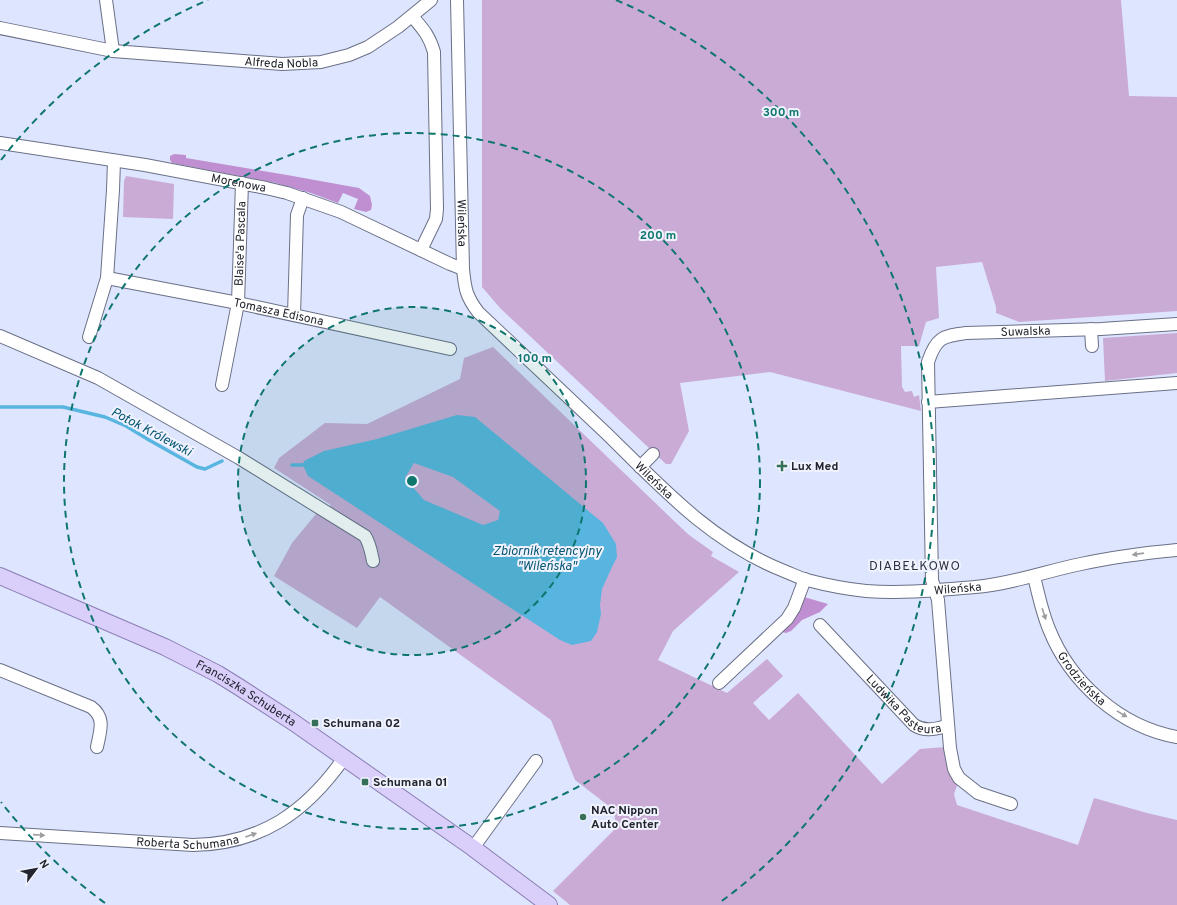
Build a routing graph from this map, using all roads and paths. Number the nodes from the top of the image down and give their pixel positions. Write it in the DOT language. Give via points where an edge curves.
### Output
graph roads {
  1 [pos="106,0"];
  2 [pos="431,0"];
  3 [pos="457,0"];
  4 [pos="412,16"];
  5 [pos="0,28"];
  6 [pos="113,51"];
  7 [pos="0,143"];
  8 [pos="114,161"];
  9 [pos="242,183"];
  10 [pos="303,198"];
  11 [pos="421,250"];
  12 [pos="464,269"];
  13 [pos="107,278"];
  14 [pos="238,303"];
  15 [pos="294,315"];
  16 [pos="1177,324"];
  17 [pos="1092,329"];
  18 [pos="0,336"];
  19 [pos="90,336"];
  20 [pos="1092,346"];
  21 [pos="450,349"];
  22 [pos="1177,383"];
  23 [pos="222,386"];
  24 [pos="928,402"];
  25 [pos="652,454"];
  26 [pos="640,467"];
  27 [pos="1177,550"];
  28 [pos="373,561"];
  29 [pos="0,576"];
  30 [pos="1034,576"];
  31 [pos="805,579"];
  32 [pos="935,590"];
  33 [pos="820,625"];
  34 [pos="0,670"];
  35 [pos="718,683"];
  36 [pos="948,726"];
  37 [pos="1177,737"];
  38 [pos="97,747"];
  39 [pos="344,758"];
  40 [pos="536,761"];
  41 [pos="1011,804"];
  42 [pos="0,833"];
  43 [pos="473,848"];
  44 [pos="549,905"];
  1 -- 6 [label="street"];
  2 -- 4 [label="street, Alfreda Nobla"];
  3 -- 12 [label="street, Wileńska"];
  4 -- 6 [label="street, Alfreda Nobla" via="368,47 321,62 260,63"];
  4 -- 11 [label="street, Wileńska" via="427,33 434,52 437,209 436,219"];
  5 -- 6 [label="street, Alfreda Nobla"];
  7 -- 8 [label="street, Morenowa"];
  8 -- 9 [label="street, Morenowa"];
  8 -- 13 [label="street"];
  9 -- 10 [label="street, Morenowa"];
  9 -- 14 [label="street, Blaise'a Pascala"];
  10 -- 11 [label="street, Morenowa" via="341,212"];
  10 -- 15 [label="street" via="297,215"];
  11 -- 12 [label="street, Morenowa"];
  12 -- 26 [label="street, Wileńska" via="467,295 478,312"];
  13 -- 14 [label="street, Tomasza Edisona"];
  13 -- 19 [label="street"];
  14 -- 15 [label="street, Tomasza Edisona"];
  14 -- 23 [label="street, Blaise'a Pascala"];
  15 -- 21 [label="street, Tomasza Edisona"];
  16 -- 17 [label="street, Suwalska"];
  17 -- 20 [label="street"];
  17 -- 24 [label="street, Suwalska" via="966,333 941,339 932,348 928,362"];
  18 -- 28 [label="street" via="98,378 239,458 364,536 372,550"];
  22 -- 24 [label="street"];
  24 -- 32 [label="street, Suwalska" via="932,580"];
  25 -- 26 [label="street"];
  26 -- 31 [label="street, Wileńska" via="701,523 732,545 763,562"];
  27 -- 30 [label="street, Wileńska, one-way" via="1141,553"];
  29 -- 39 [label="main road, Franciszka Schuberta" via="165,647 205,667 280,712"];
  30 -- 32 [label="street, Wileńska" via="978,587"];
  30 -- 37 [label="street, Grodzieńska, one-way" via="1049,630 1063,657 1088,688 1113,709 1136,723"];
  31 -- 32 [label="street, Wileńska" via="866,591"];
  31 -- 35 [label="street" via="787,619"];
  32 -- 36 [label="street, Ludwika Pasteura" via="938,600"];
  33 -- 36 [label="street, Ludwika Pasteura" via="914,725 930,730"];
  34 -- 38 [label="street" via="97,712 101,720"];
  36 -- 41 [label="street" via="954,769 959,778 978,793"];
  42 -- 39 [label="street, Roberta Schumana, one-way" via="193,845 232,841 270,828 294,813"];
  39 -- 43 [label="main road, Franciszka Schuberta"];
  40 -- 43 [label="street"];
  43 -- 44 [label="main road, Franciszka Schuberta"];
}
